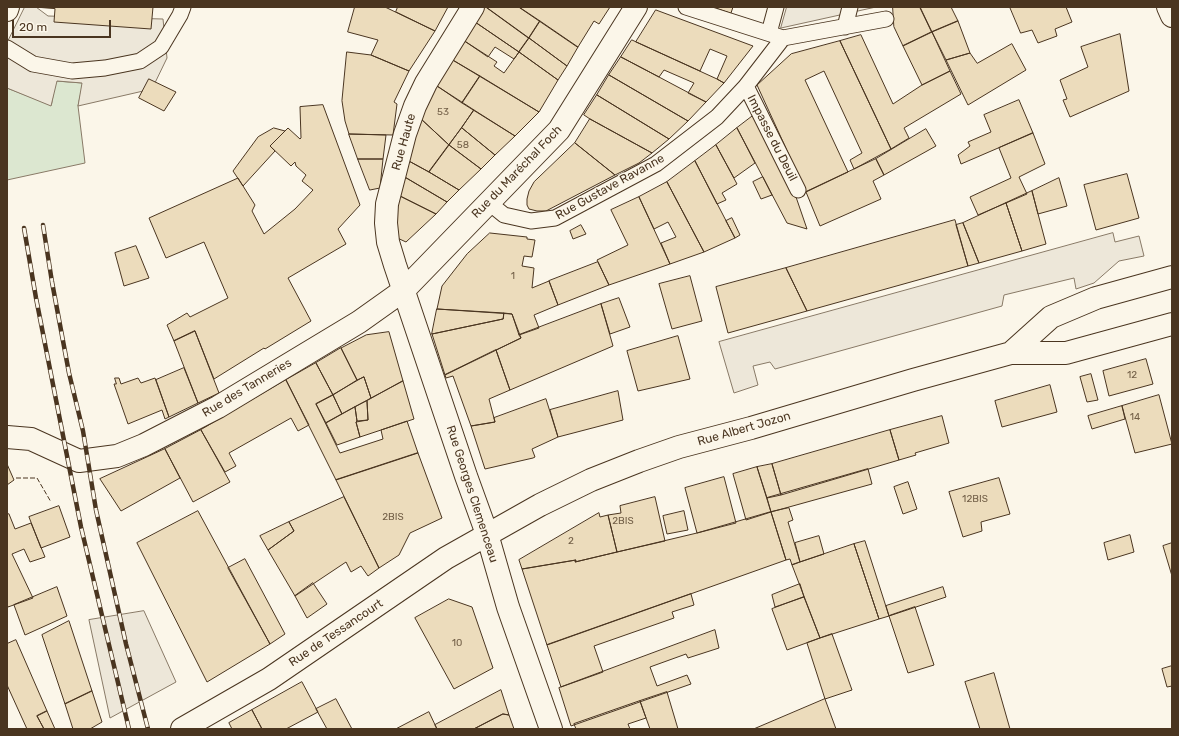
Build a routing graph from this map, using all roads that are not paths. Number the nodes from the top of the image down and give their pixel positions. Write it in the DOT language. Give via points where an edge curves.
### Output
graph roads {
  1 [pos="473,7"];
  2 [pos="636,7"];
  3 [pos="686,7"];
  4 [pos="776,7"];
  5 [pos="850,7"];
  6 [pos="1168,7"];
  7 [pos="181,11"];
  8 [pos="1172,16"];
  9 [pos="886,20"];
  10 [pos="845,27"];
  11 [pos="769,34"];
  12 [pos="783,38"];
  13 [pos="7,48"];
  14 [pos="746,86"];
  15 [pos="798,190"];
  16 [pos="488,202"];
  17 [pos="1172,277"];
  18 [pos="404,290"];
  19 [pos="1172,324"];
  20 [pos="1011,353"];
  21 [pos="7,437"];
  22 [pos="487,534"];
  23 [pos="182,729"];
  24 [pos="551,729"];
  1 -- 18 [label="main road, Rue Haute" via="426,83 415,106 387,204 388,242"];
  2 -- 16 [label="main road, Rue du Maréchal Foch" via="559,130"];
  3 -- 11 [label="lane"];
  4 -- 11 [label="lane"];
  5 -- 10 [label="lane"];
  6 -- 8 [label="main road"];
  7 -- 13 [label="lane" via="161,47 140,62 72,71 32,64"];
  9 -- 10 [label="lane"];
  10 -- 12 [label="lane"];
  11 -- 12 [label="lane"];
  12 -- 14 [label="lane, Rue Gustave Ravanne"];
  14 -- 15 [label="lane, Impasse du Deuil"];
  14 -- 16 [label="lane, Rue Gustave Ravanne" via="717,118 656,164 555,218 531,221 504,215"];
  16 -- 18 [label="main road, Rue du Maréchal Foch"];
  17 -- 20 [label="main road, Rue Albert Jozon" via="1096,298 1051,317"];
  18 -- 21 [label="main road, Rue des Tanneries" via="358,322 218,407 117,456 79,461 31,439"];
  18 -- 22 [label="main road, Rue Georges Clemenceau"];
  19 -- 20 [label="main road, Rue Albert Jozon" via="1066,353"];
  20 -- 22 [label="main road, Rue Albert Jozon" via="679,447 568,490"];
  22 -- 23 [label="main road, Rue de Tessancourt" via="441,561 269,679"];
  22 -- 24 [label="main road, Rue Georges Clemenceau" via="511,618"];
}
